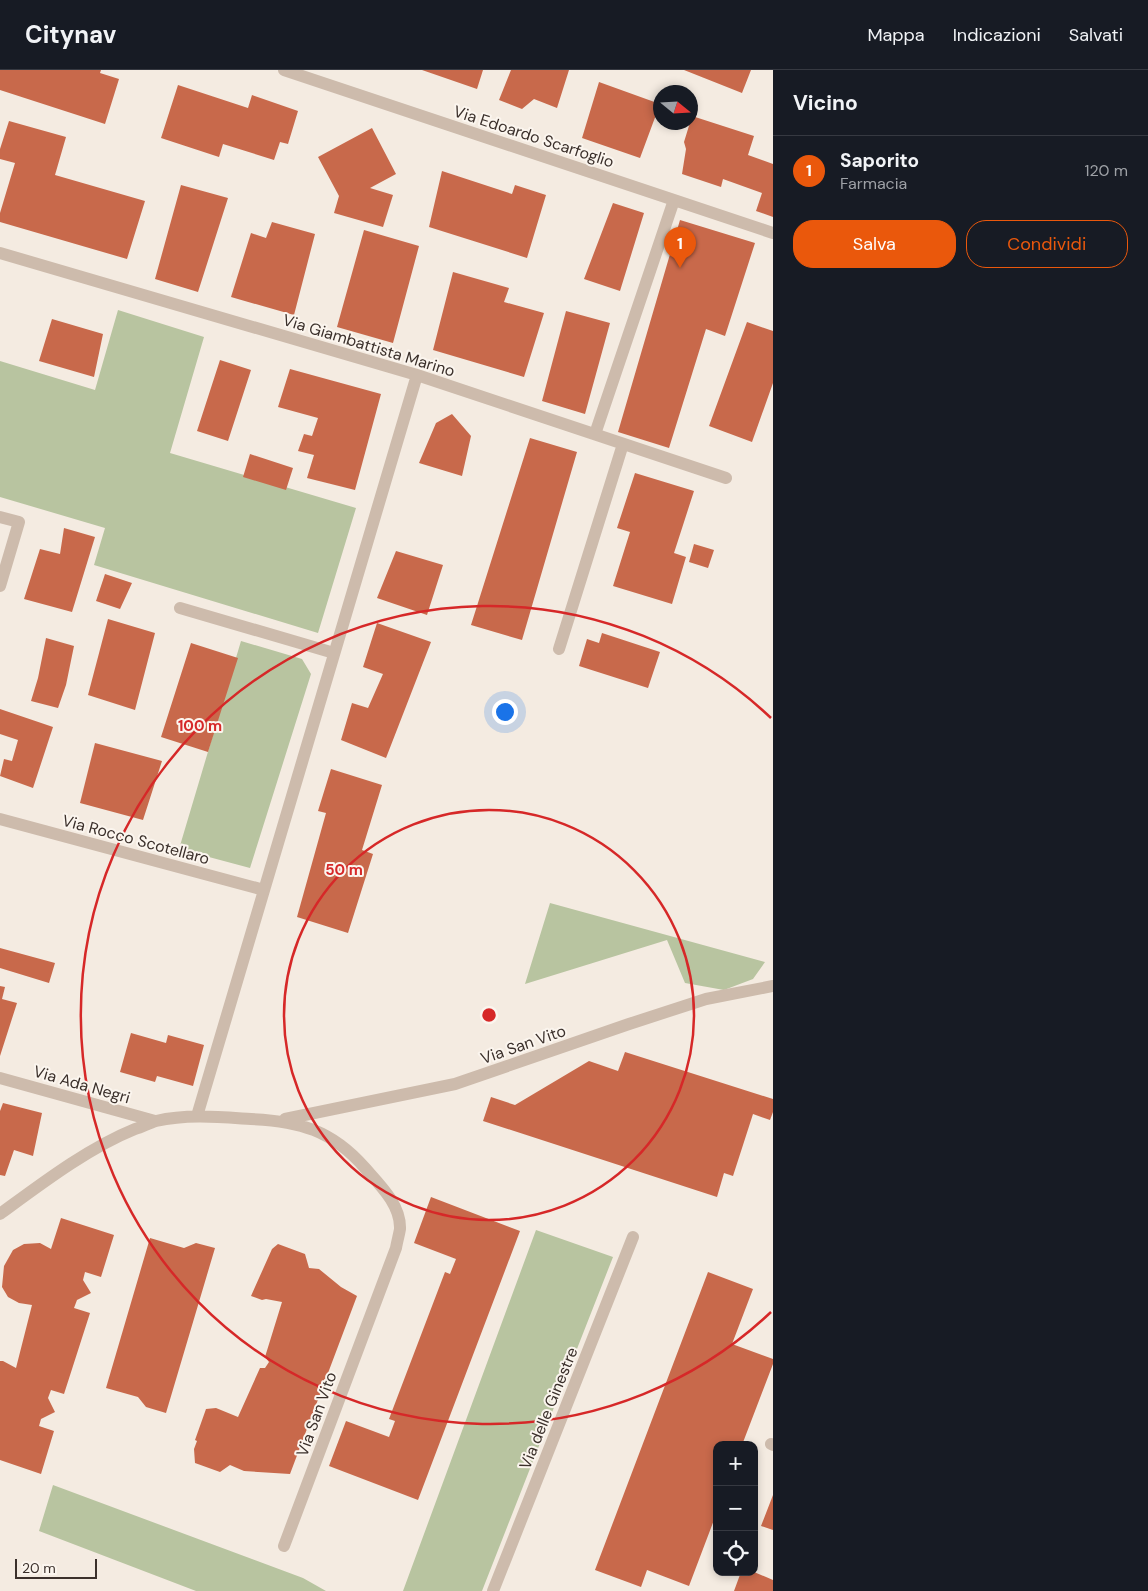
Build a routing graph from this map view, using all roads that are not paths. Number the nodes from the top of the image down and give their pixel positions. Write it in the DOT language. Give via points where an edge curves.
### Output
graph roads {
  1 [pos="284,70"];
  2 [pos="674,200"];
  3 [pos="773,233"];
  4 [pos="0,253"];
  5 [pos="417,375"];
  6 [pos="595,434"];
  7 [pos="623,444"];
  8 [pos="726,478"];
  9 [pos="0,516"];
  10 [pos="0,586"];
  11 [pos="180,608"];
  12 [pos="559,649"];
  13 [pos="334,653"];
  14 [pos="0,819"];
  15 [pos="264,890"];
  16 [pos="773,986"];
  17 [pos="0,1078"];
  18 [pos="197,1116"];
  19 [pos="280,1120"];
  20 [pos="155,1121"];
  21 [pos="0,1214"];
  22 [pos="633,1237"];
  23 [pos="284,1546"];
  24 [pos="492,1591"];
  1 -- 2 [label="street, Via Edoardo Scarfoglio"];
  2 -- 3 [label="street, Via Edoardo Scarfoglio"];
  2 -- 6 [label="street"];
  4 -- 5 [label="street, Via Giambattista Marino"];
  5 -- 6 [label="street, Via Giambattista Marino"];
  5 -- 13 [label="street"];
  6 -- 7 [label="street, Via Giambattista Marino"];
  7 -- 8 [label="street, Via Giambattista Marino"];
  7 -- 12 [label="street"];
  9 -- 10 [label="street" via="19,522"];
  11 -- 13 [label="street"];
  13 -- 15 [label="street"];
  14 -- 15 [label="street, Via Rocco Scotellaro"];
  15 -- 18 [label="street"];
  16 -- 19 [label="street, Via San Vito" via="706,999 455,1084"];
  17 -- 20 [label="street, Via Ada Negri"];
  18 -- 19 [label="street, Via San Vito"];
  18 -- 20 [label="street, Via San Vito"];
  19 -- 23 [label="street, Via San Vito" via="309,1127 334,1139 359,1160 386,1191 396,1210 400,1228 396,1248"];
  20 -- 21 [label="street, Via San Vito" via="120,1135 84,1156"];
  22 -- 24 [label="street, Via delle Ginestre"];
}
